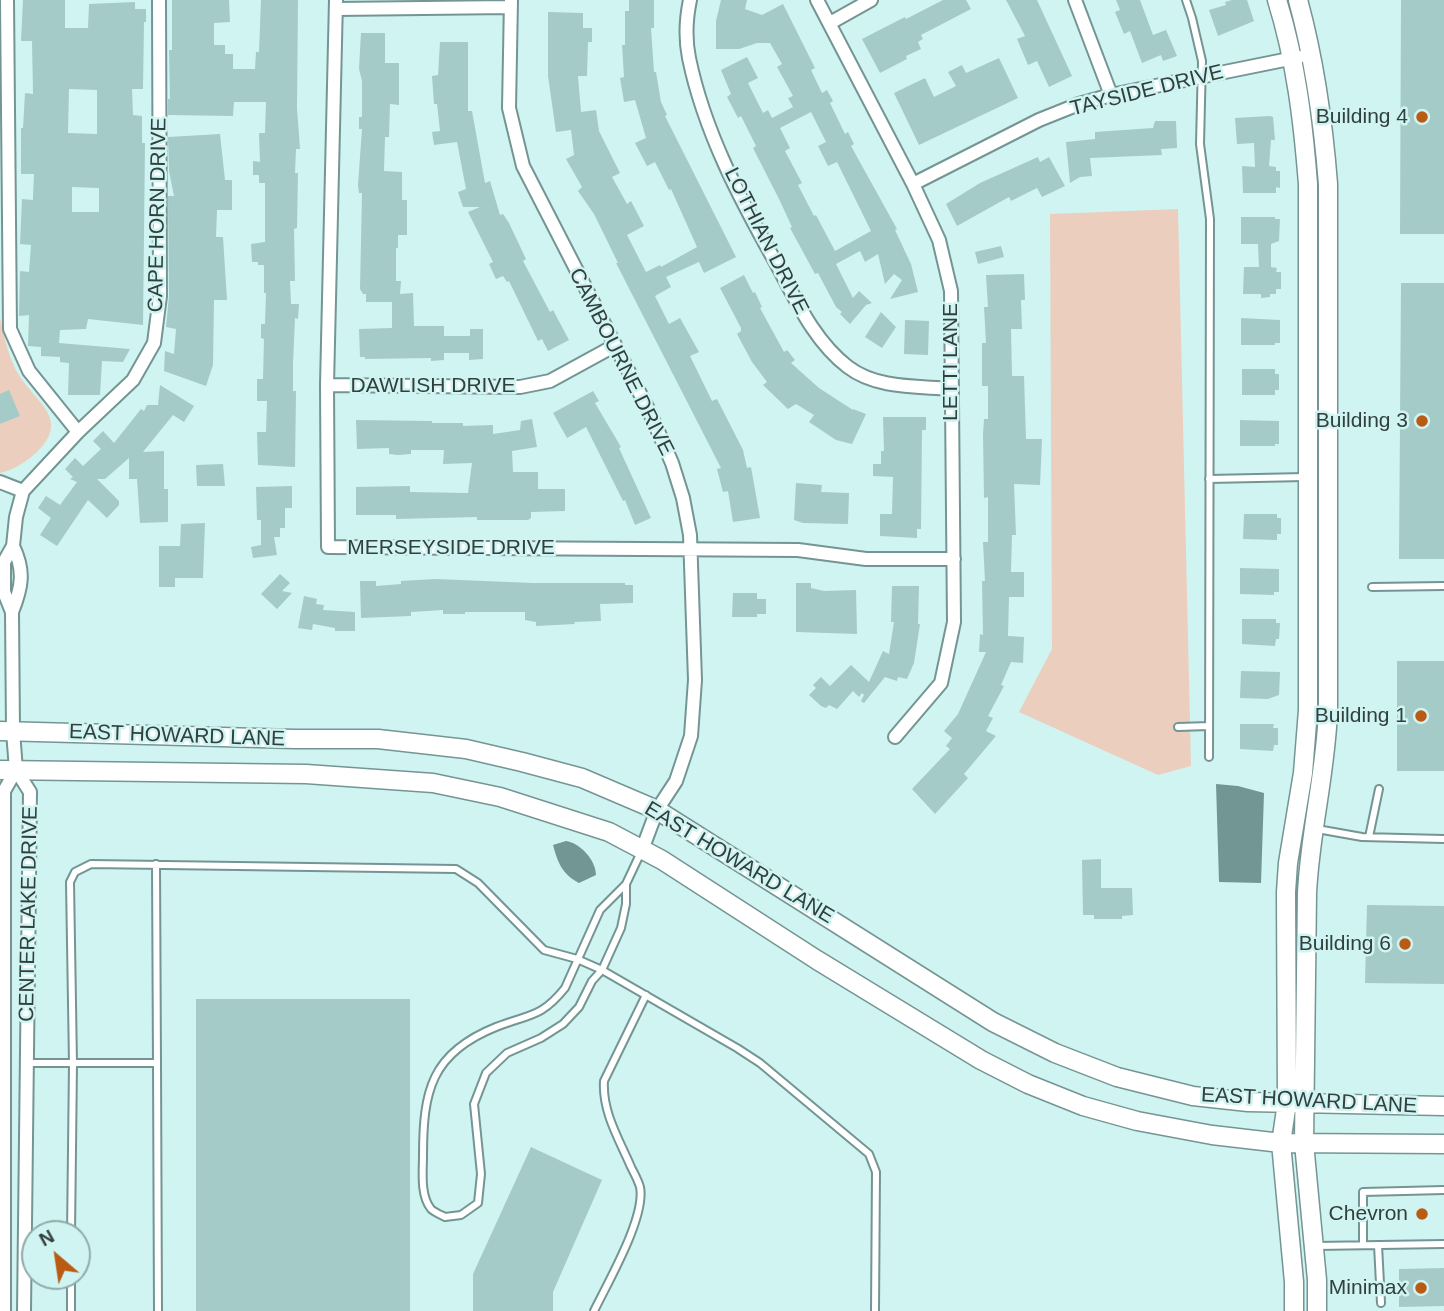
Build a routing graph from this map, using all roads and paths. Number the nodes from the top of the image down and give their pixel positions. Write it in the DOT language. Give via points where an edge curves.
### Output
graph roads {
  1 [pos="6,0"];
  2 [pos="159,0"];
  3 [pos="690,0"];
  4 [pos="817,0"];
  5 [pos="871,0"];
  6 [pos="1075,0"];
  7 [pos="1185,0"];
  8 [pos="1277,0"];
  9 [pos="1298,0"];
  10 [pos="510,3"];
  11 [pos="336,5"];
  12 [pos="830,23"];
  13 [pos="1312,54"];
  14 [pos="1293,58"];
  15 [pos="1202,76"];
  16 [pos="1111,95"];
  17 [pos="913,184"];
  18 [pos="614,346"];
  19 [pos="327,385"];
  20 [pos="951,389"];
  21 [pos="78,432"];
  22 [pos="1308,477"];
  23 [pos="1328,477"];
  24 [pos="1209,478"];
  25 [pos="0,482"];
  26 [pos="23,491"];
  27 [pos="13,546"];
  28 [pos="692,550"];
  29 [pos="954,559"];
  30 [pos="1444,586"];
  31 [pos="1372,587"];
  32 [pos="12,612"];
  33 [pos="1209,726"];
  34 [pos="1178,727"];
  35 [pos="6,731"];
  36 [pos="895,737"];
  37 [pos="1209,757"];
  38 [pos="8,770"];
  39 [pos="1378,789"];
  40 [pos="657,810"];
  41 [pos="1314,828"];
  42 [pos="1369,837"];
  43 [pos="1444,839"];
  44 [pos="642,850"];
  45 [pos="156,864"];
  46 [pos="626,884"];
  47 [pos="577,959"];
  48 [pos="602,970"];
  49 [pos="646,995"];
  50 [pos="3,1063"];
  51 [pos="26,1063"];
  52 [pos="157,1063"];
  53 [pos="74,1064"];
  54 [pos="1287,1103"];
  55 [pos="1306,1103"];
  56 [pos="1444,1106"];
  57 [pos="1281,1143"];
  58 [pos="1304,1143"];
  59 [pos="1444,1144"];
  60 [pos="1444,1190"];
  61 [pos="71,1220"];
  62 [pos="1444,1244"];
  63 [pos="1363,1245"];
  64 [pos="1378,1245"];
  65 [pos="1314,1246"];
  66 [pos="71,1290"];
  67 [pos="1381,1303"];
  68 [pos="4,1311"];
  69 [pos="24,1311"];
  70 [pos="71,1311"];
  71 [pos="158,1311"];
  72 [pos="594,1311"];
  73 [pos="875,1311"];
  74 [pos="1294,1311"];
  75 [pos="1317,1311"];
  1 -- 21 [label="street" via="10,329 29,371"];
  2 -- 21 [label="street, CAPE HORN DRIVE" via="160,296 153,343 133,380"];
  3 -- 20 [label="street, LOTHIAN DRIVE" via="685,22 688,56 702,107 755,225 810,326 851,369 883,383"];
  4 -- 12 [label="street, LETTI LANE"];
  5 -- 12 [label="street"];
  6 -- 16 [label="street"];
  7 -- 15 [label="lane"];
  8 -- 14 [label="main road"];
  9 -- 13 [label="main road"];
  10 -- 11 [label="street"];
  10 -- 18 [label="street, CAMBOURNE DRIVE" via="509,108 521,162"];
  11 -- 19 [label="street, MERSEYSIDE DRIVE"];
  12 -- 17 [label="street, LETTI LANE"];
  13 -- 14 [label="street, TAYSIDE DRIVE"];
  13 -- 23 [label="main road" via="1328,184"];
  14 -- 15 [label="street, TAYSIDE DRIVE"];
  14 -- 22 [label="main road" via="1308,184"];
  15 -- 16 [label="street, TAYSIDE DRIVE"];
  15 -- 24 [label="lane" via="1200,144 1210,219"];
  16 -- 17 [label="street, TAYSIDE DRIVE" via="1039,120"];
  17 -- 20 [label="street, LETTI LANE" via="939,240 951,291"];
  18 -- 19 [label="street, DAWLISH DRIVE" via="550,381 520,387"];
  18 -- 28 [label="street, CAMBOURNE DRIVE" via="672,463"];
  19 -- 28 [label="street, MERSEYSIDE DRIVE" via="328,547"];
  20 -- 29 [label="street, LETTI LANE"];
  21 -- 26 [label="street, CAPE HORN DRIVE"];
  22 -- 23 [label="main road"];
  22 -- 24 [label="lane"];
  22 -- 54 [label="main road" via="1308,710 1286,892"];
  23 -- 41 [label="main road" via="1326,743"];
  24 -- 33 [label="lane"];
  25 -- 26 [label="street"];
  26 -- 27 [label="street"];
  27 -- 32 [label="street" via="21,562 20,592"];
  27 -- 32 [label="street" via="5,562 4,592"];
  28 -- 29 [label="street, MERSEYSIDE DRIVE" via="798,550 866,559"];
  28 -- 40 [label="street, CAMBOURNE DRIVE" via="695,680 691,736 676,781"];
  29 -- 36 [label="street, LETTI LANE" via="954,622 941,683"];
  30 -- 31 [label="lane"];
  32 -- 35 [label="street"];
  33 -- 34 [label="lane"];
  33 -- 37 [label="lane"];
  35 -- 38 [label="street"];
  35 -- 40 [label="main road, EAST HOWARD LANE" via="378,739 466,749 582,778"];
  38 -- 44 [label="main road, EAST HOWARD LANE" via="306,774 433,783 500,797 609,832"];
  38 -- 50 [label="street, CENTER LAKE DRIVE" via="4,791"];
  38 -- 51 [label="street, CENTER LAKE DRIVE" via="30,792"];
  39 -- 42 [label="lane"];
  40 -- 44 [label="street, CAMBOURNE DRIVE"];
  40 -- 54 [label="main road, EAST HOWARD LANE" via="993,1022 1055,1053 1117,1077 1193,1096"];
  41 -- 42 [label="lane"];
  41 -- 55 [label="main road" via="1307,892"];
  42 -- 43 [label="lane"];
  44 -- 46 [label="lane"];
  44 -- 57 [label="main road, EAST HOWARD LANE" via="958,1046 1028,1084 1137,1121"];
  45 -- 47 [label="lane" via="456,869 478,883 544,950"];
  45 -- 52 [label="lane"];
  45 -- 53 [label="lane" via="91,864 75,872 70,882"];
  46 -- 47 [label="lane" via="600,910"];
  46 -- 48 [label="lane" via="621,928"];
  47 -- 48 [label="lane"];
  47 -- 48 [label="lane" via="565,988 545,1010 464,1043 437,1068 425,1106 423,1189 431,1208 445,1217 461,1215 478,1203 481,1174 474,1104 486,1073 507,1053 563,1024"];
  48 -- 49 [label="lane"];
  49 -- 72 [label="lane" via="604,1081 603,1095 640,1186 641,1203"];
  49 -- 73 [label="lane" via="760,1063 869,1154 876,1171"];
  50 -- 51 [label="street"];
  50 -- 68 [label="street, CENTER LAKE DRIVE"];
  51 -- 53 [label="lane"];
  51 -- 69 [label="street, CENTER LAKE DRIVE"];
  52 -- 53 [label="lane"];
  52 -- 71 [label="lane"];
  53 -- 61 [label="lane"];
  54 -- 55 [label="main road, EAST HOWARD LANE"];
  54 -- 57 [label="main road"];
  55 -- 56 [label="main road, EAST HOWARD LANE"];
  55 -- 58 [label="main road"];
  57 -- 58 [label="main road, EAST HOWARD LANE"];
  57 -- 74 [label="main road"];
  58 -- 59 [label="main road, EAST HOWARD LANE"];
  58 -- 65 [label="main road"];
  60 -- 63 [label="lane" via="1363,1192"];
  62 -- 64 [label="lane"];
  63 -- 64 [label="lane"];
  63 -- 65 [label="lane"];
  64 -- 67 [label="lane"];
  65 -- 75 [label="main road"];
  66 -- 70 [label="lane"];
}
